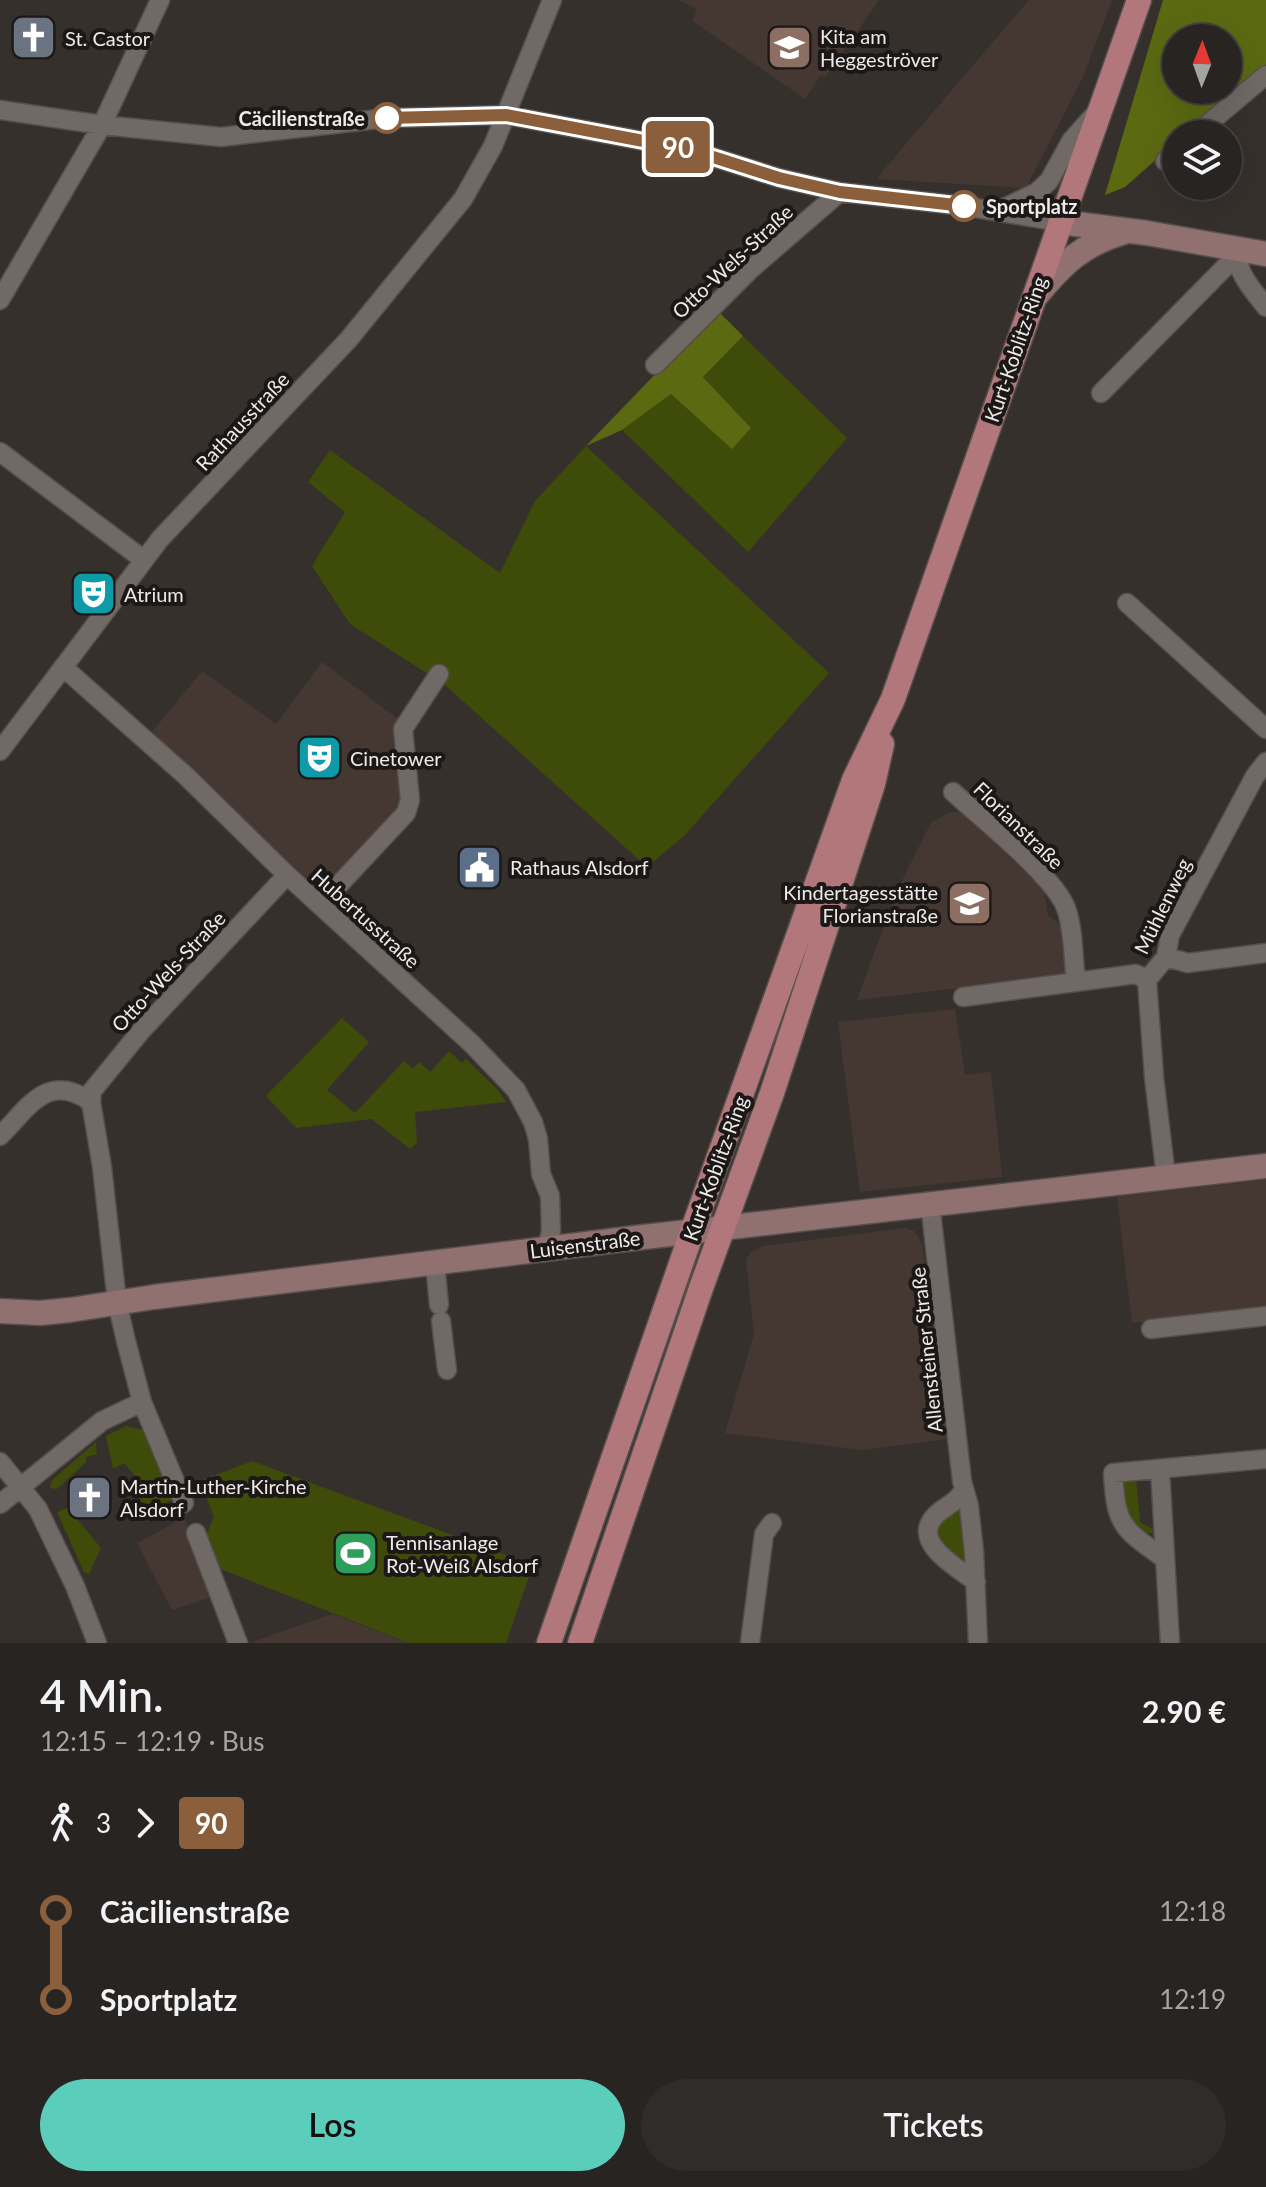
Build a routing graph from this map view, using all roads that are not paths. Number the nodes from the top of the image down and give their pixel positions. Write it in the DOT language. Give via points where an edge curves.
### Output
graph roads {
  1 [pos="160,0"];
  2 [pos="552,0"];
  3 [pos="1139,0"];
  4 [pos="1266,75"];
  5 [pos="1104,105"];
  6 [pos="0,110"];
  7 [pos="506,115"];
  8 [pos="1213,120"];
  9 [pos="102,125"];
  10 [pos="840,192"];
  11 [pos="998,211"];
  12 [pos="1060,222"];
  13 [pos="1131,231"];
  14 [pos="1237,252"];
  15 [pos="1266,254"];
  16 [pos="0,300"];
  17 [pos="1033,300"];
  18 [pos="1266,307"];
  19 [pos="655,365"];
  20 [pos="1101,393"];
  21 [pos="0,452"];
  22 [pos="144,560"];
  23 [pos="1127,603"];
  24 [pos="63,667"];
  25 [pos="439,674"];
  26 [pos="893,699"];
  27 [pos="1266,729"];
  28 [pos="0,751"];
  29 [pos="1266,762"];
  30 [pos="953,792"];
  31 [pos="287,875"];
  32 [pos="320,905"];
  33 [pos="1266,953"];
  34 [pos="1166,957"];
  35 [pos="1147,980"];
  36 [pos="1076,982"];
  37 [pos="963,997"];
  38 [pos="91,1102"];
  39 [pos="0,1136"];
  40 [pos="1266,1166"];
  41 [pos="1166,1177"];
  42 [pos="930,1203"];
  43 [pos="723,1229"];
  44 [pos="692,1232"];
  45 [pos="547,1249"];
  46 [pos="435,1263"];
  47 [pos="117,1302"];
  48 [pos="0,1311"];
  49 [pos="1266,1316"];
  50 [pos="1151,1329"];
  51 [pos="447,1370"];
  52 [pos="142,1402"];
  53 [pos="1266,1459"];
  54 [pos="0,1462"];
  55 [pos="1160,1469"];
  56 [pos="21,1487"];
  57 [pos="963,1491"];
  58 [pos="184,1503"];
  59 [pos="0,1504"];
  60 [pos="772,1523"];
  61 [pos="196,1533"];
  62 [pos="1165,1559"];
  63 [pos="976,1582"];
  64 [pos="97,1643"];
  65 [pos="238,1643"];
  66 [pos="549,1643"];
  67 [pos="580,1643"];
  68 [pos="750,1643"];
  69 [pos="978,1643"];
  70 [pos="1170,1643"];
  1 -- 9 [label="street"];
  2 -- 7 [label="street, Rathausstraße"];
  3 -- 5 [label="main road, Kurt-Koblitz-Ring"];
  4 -- 8 [label="street"];
  5 -- 11 [label="street" via="1071,141 1049,181"];
  5 -- 12 [label="main road, Kurt-Koblitz-Ring"];
  6 -- 9 [label="street"];
  7 -- 9 [label="street" via="371,119 221,137"];
  7 -- 10 [label="street" via="691,150"];
  7 -- 22 [label="street, Rathausstraße" via="463,199 422,252 349,339"];
  9 -- 16 [label="street"];
  10 -- 11 [label="street"];
  10 -- 19 [label="street, Otto-Wels-Straße" via="751,269"];
  11 -- 12 [label="street"];
  12 -- 13 [label="main road"];
  12 -- 17 [label="main road, Kurt-Koblitz-Ring"];
  13 -- 14 [label="main road"];
  13 -- 17 [label="main road" via="1096,242 1070,258"];
  14 -- 15 [label="main road"];
  14 -- 18 [label="street" via="1243,277"];
  14 -- 20 [label="street"];
  17 -- 26 [label="main road, Kurt-Koblitz-Ring"];
  21 -- 22 [label="street"];
  22 -- 24 [label="street, Rathausstraße"];
  23 -- 27 [label="street"];
  24 -- 28 [label="street, Rathausstraße"];
  24 -- 31 [label="street, Hubertusstraße"];
  25 -- 32 [label="street" via="403,729 410,800 406,813"];
  26 -- 43 [label="main road, Kurt-Koblitz-Ring" via="873,784"];
  26 -- 44 [label="main road, Kurt-Koblitz-Ring" via="854,780"];
  29 -- 34 [label="street, Mühlenweg" via="1170,935"];
  30 -- 36 [label="street, Florianstraße" via="1057,892 1067,909"];
  31 -- 32 [label="street, Hubertusstraße"];
  31 -- 38 [label="street, Otto-Wels-Straße" via="141,1031 97,1084"];
  32 -- 45 [label="street, Hubertusstraße" via="516,1090 535,1130 551,1207"];
  33 -- 34 [label="street" via="1188,963"];
  34 -- 35 [label="street, Mühlenweg"];
  35 -- 36 [label="street" via="1136,974"];
  35 -- 41 [label="street, Mühlenweg"];
  36 -- 37 [label="street"];
  38 -- 39 [label="street" via="68,1089 44,1092"];
  38 -- 47 [label="street"];
  40 -- 41 [label="main road, Luisenstraße"];
  41 -- 42 [label="main road, Luisenstraße"];
  42 -- 43 [label="main road, Luisenstraße"];
  42 -- 57 [label="street, Allensteiner Straße"];
  43 -- 44 [label="main road, Luisenstraße"];
  43 -- 67 [label="main road, Kurt-Koblitz-Ring"];
  44 -- 45 [label="main road, Luisenstraße"];
  44 -- 66 [label="main road, Kurt-Koblitz-Ring"];
  45 -- 46 [label="main road, Luisenstraße"];
  46 -- 47 [label="main road, Luisenstraße"];
  46 -- 51 [label="street"];
  47 -- 48 [label="main road, Luisenstraße" via="40,1313"];
  47 -- 52 [label="street"];
  49 -- 50 [label="street"];
  52 -- 56 [label="street" via="102,1421"];
  52 -- 58 [label="street"];
  53 -- 55 [label="street"];
  54 -- 56 [label="street"];
  55 -- 62 [label="street"];
  55 -- 62 [label="street" via="1113,1473 1120,1522"];
  56 -- 59 [label="street"];
  56 -- 64 [label="street" via="38,1509"];
  57 -- 63 [label="street, Allensteiner Straße"];
  57 -- 63 [label="street" via="934,1516 928,1540"];
  60 -- 68 [label="street" via="764,1534"];
  61 -- 65 [label="street"];
  62 -- 70 [label="street"];
  63 -- 69 [label="street, Allensteiner Straße"];
}
